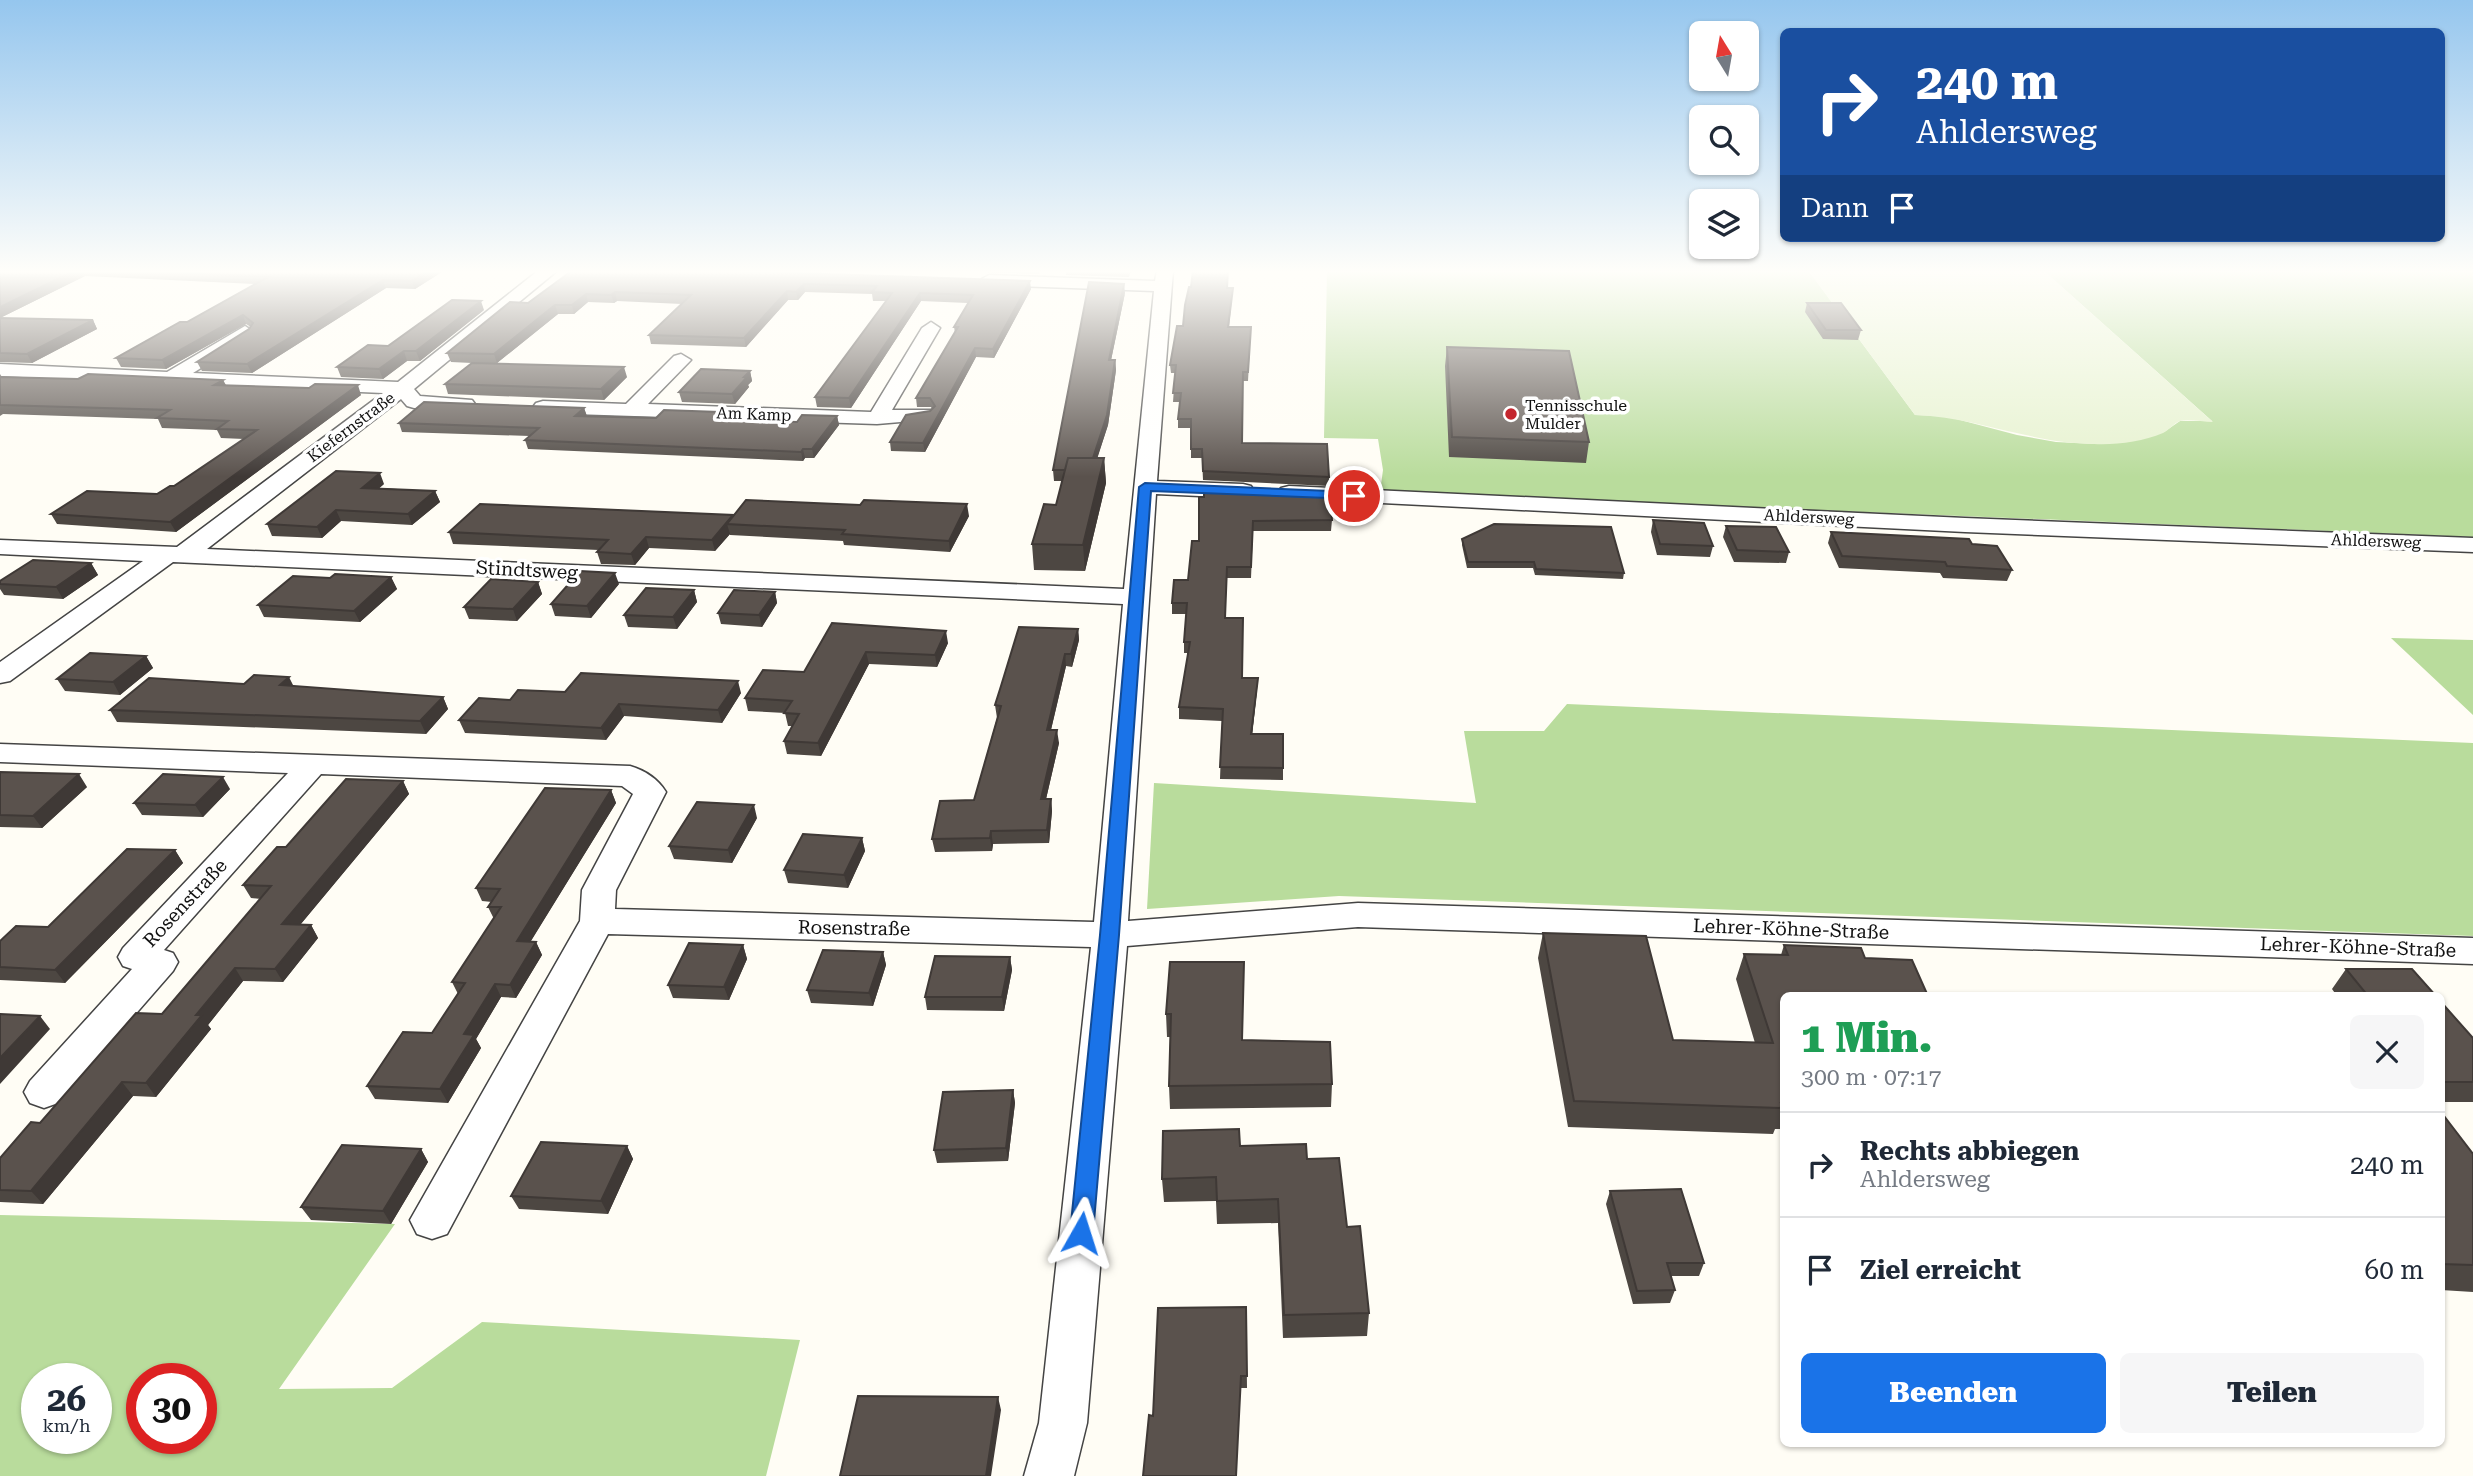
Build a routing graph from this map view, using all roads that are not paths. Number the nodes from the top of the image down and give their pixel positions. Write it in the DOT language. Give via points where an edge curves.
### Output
graph roads {
  1 [pos="234,339"];
  2 [pos="464,339"];
  3 [pos="924,339"];
  4 [pos="1158,339"];
  5 [pos="681,360"];
  6 [pos="0,370"];
  7 [pos="172,377"];
  8 [pos="403,388"];
  9 [pos="482,405"];
  10 [pos="522,407"];
  11 [pos="631,411"];
  12 [pos="924,414"];
  13 [pos="877,418"];
  14 [pos="1145,487"];
  15 [pos="2473,545"];
  16 [pos="0,547"];
  17 [pos="175,555"];
  18 [pos="1138,597"];
  19 [pos="0,675"];
  20 [pos="0,753"];
  21 [pos="313,765"];
  22 [pos="597,922"];
  23 [pos="1110,935"];
  24 [pos="2473,951"];
  25 [pos="44,1092"];
  26 [pos="432,1220"];
  27 [pos="1063,1423"];
  28 [pos="1049,1476"];
  29 [pos="1071,1476"];
  1 -- 7 [label="street"];
  2 -- 8 [label="street, Kiefernstraße"];
  3 -- 13 [label="street"];
  4 -- 14 [label="street"];
  5 -- 11 [label="street"];
  6 -- 7 [label="street"];
  7 -- 8 [label="street"];
  8 -- 9 [label="street" via="414,402"];
  8 -- 17 [label="street, Kiefernstraße"];
  10 -- 11 [label="street, Am Kamp"];
  11 -- 13 [label="street, Am Kamp"];
  12 -- 13 [label="street, Am Kamp"];
  14 -- 15 [label="street, Ahldersweg"];
  14 -- 18 [label="street"];
  16 -- 17 [label="street, Stindtsweg"];
  17 -- 18 [label="street, Stindtsweg"];
  17 -- 19 [label="street"];
  18 -- 23 [label="street"];
  20 -- 21 [label="street"];
  21 -- 22 [label="street" via="630,776 650,792 599,890"];
  21 -- 25 [label="street, Rosenstraße" via="136,957 160,962"];
  22 -- 23 [label="street, Rosenstraße"];
  22 -- 26 [label="street"];
  23 -- 24 [label="street, Lehrer-Köhne-Straße" via="1358,915"];
  23 -- 27 [label="street"];
  27 -- 28 [label="street"];
  27 -- 29 [label="street"];
}
